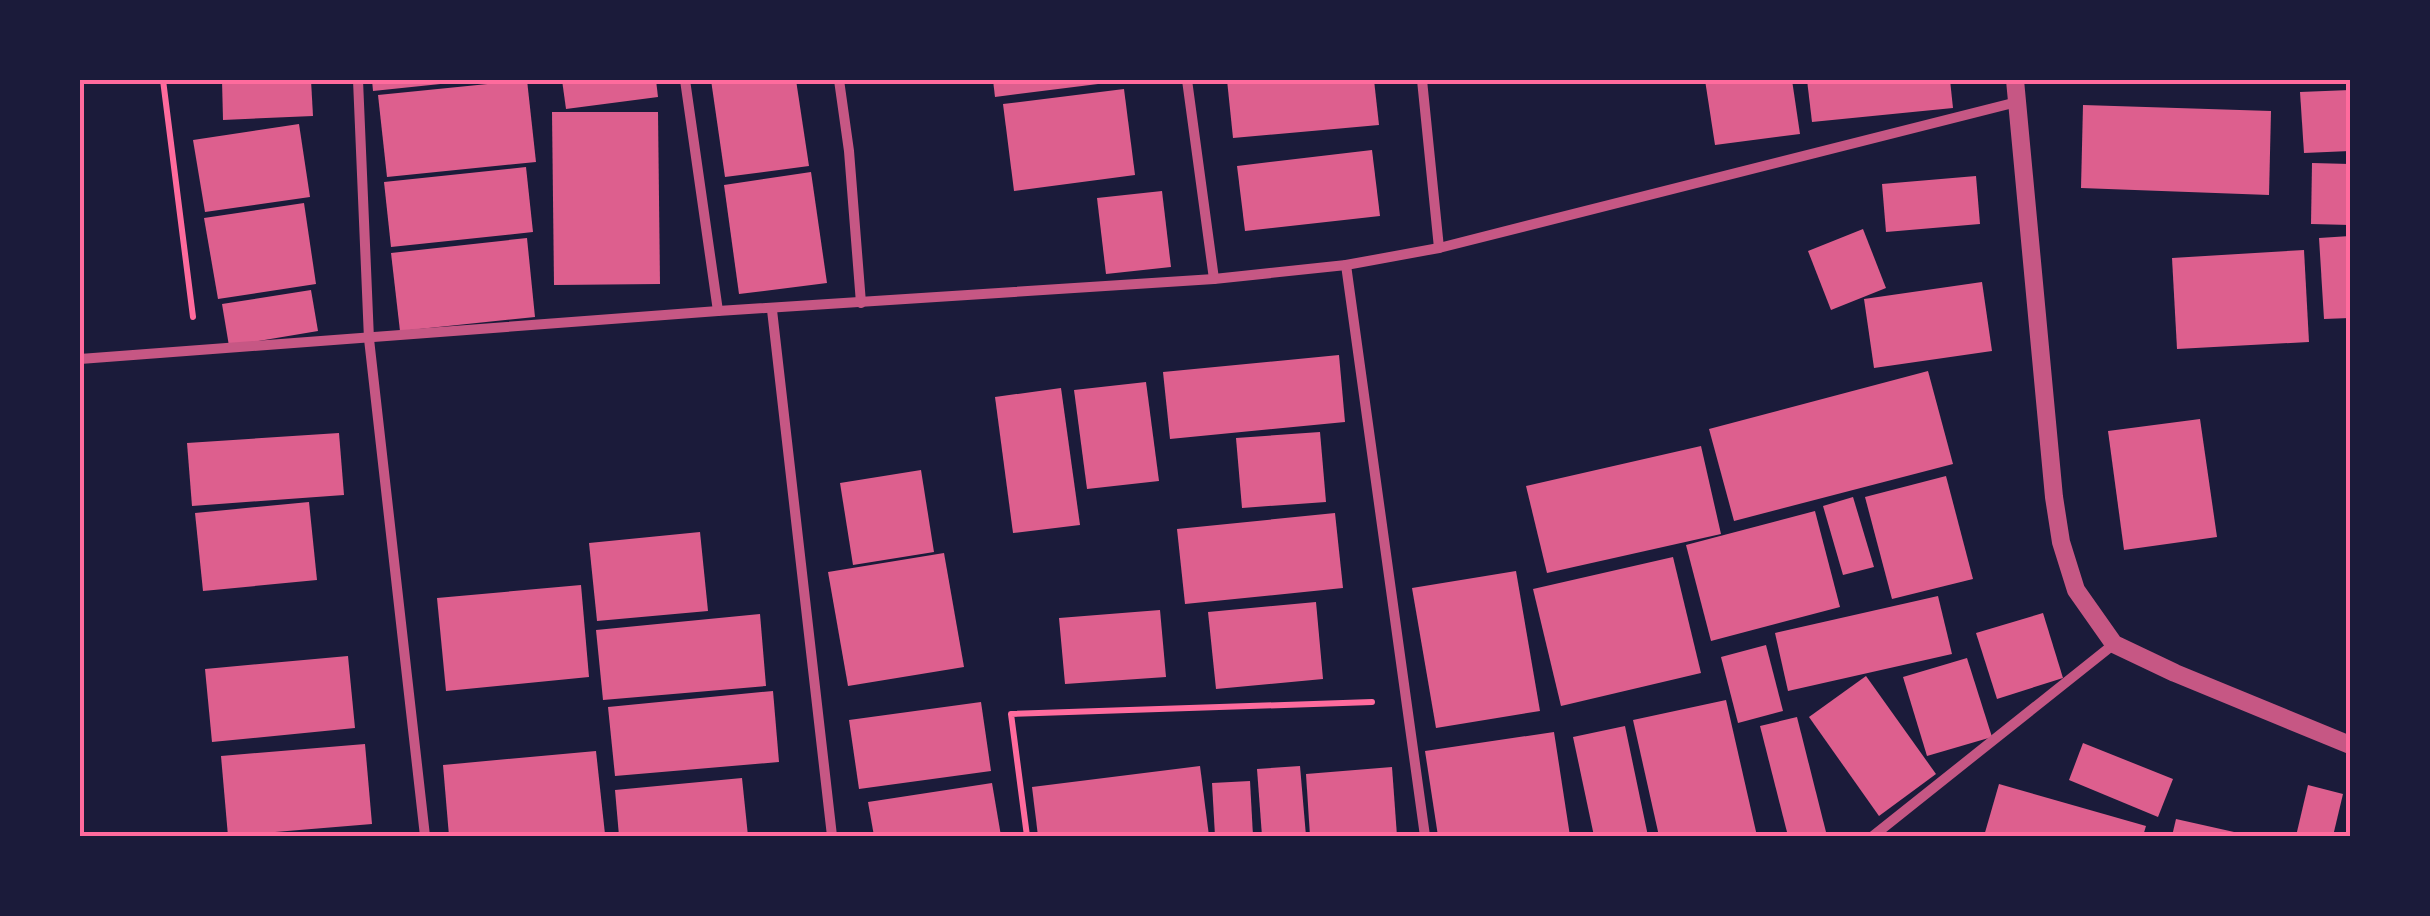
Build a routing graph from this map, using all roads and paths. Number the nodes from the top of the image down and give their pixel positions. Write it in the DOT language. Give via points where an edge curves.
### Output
graph roads {
  1 [pos="162,80"];
  2 [pos="358,80"];
  3 [pos="685,80"];
  4 [pos="838,80"];
  5 [pos="1187,80"];
  6 [pos="1422,80"];
  7 [pos="2015,80"];
  8 [pos="2017,102"];
  9 [pos="1439,248"];
  10 [pos="1346,264"];
  11 [pos="1214,278"];
  12 [pos="862,303"];
  13 [pos="772,310"];
  14 [pos="718,311"];
  15 [pos="368,339"];
  16 [pos="197,349"];
  17 [pos="80,359"];
  18 [pos="2114,644"];
  19 [pos="1408,701"];
  20 [pos="2350,746"];
  21 [pos="425,836"];
  22 [pos="832,836"];
  23 [pos="1027,836"];
  24 [pos="1425,836"];
  25 [pos="1872,836"];
  1 -- 16 [label="path"];
  2 -- 15 [label="street"];
  3 -- 14 [label="street"];
  4 -- 12 [label="street"];
  5 -- 11 [label="street"];
  6 -- 9 [label="street"];
  7 -- 8 [label="street"];
  8 -- 9 [label="street"];
  8 -- 18 [label="street" via="2062,542 2076,590"];
  9 -- 10 [label="street"];
  10 -- 11 [label="street"];
  10 -- 19 [label="street"];
  11 -- 12 [label="street"];
  12 -- 13 [label="street"];
  13 -- 14 [label="street"];
  13 -- 22 [label="street"];
  14 -- 15 [label="street"];
  15 -- 16 [label="street"];
  15 -- 21 [label="street"];
  16 -- 17 [label="street"];
  18 -- 20 [label="street"];
  18 -- 25 [label="street"];
  19 -- 23 [label="path" via="1011,714"];
  19 -- 24 [label="street"];
}
